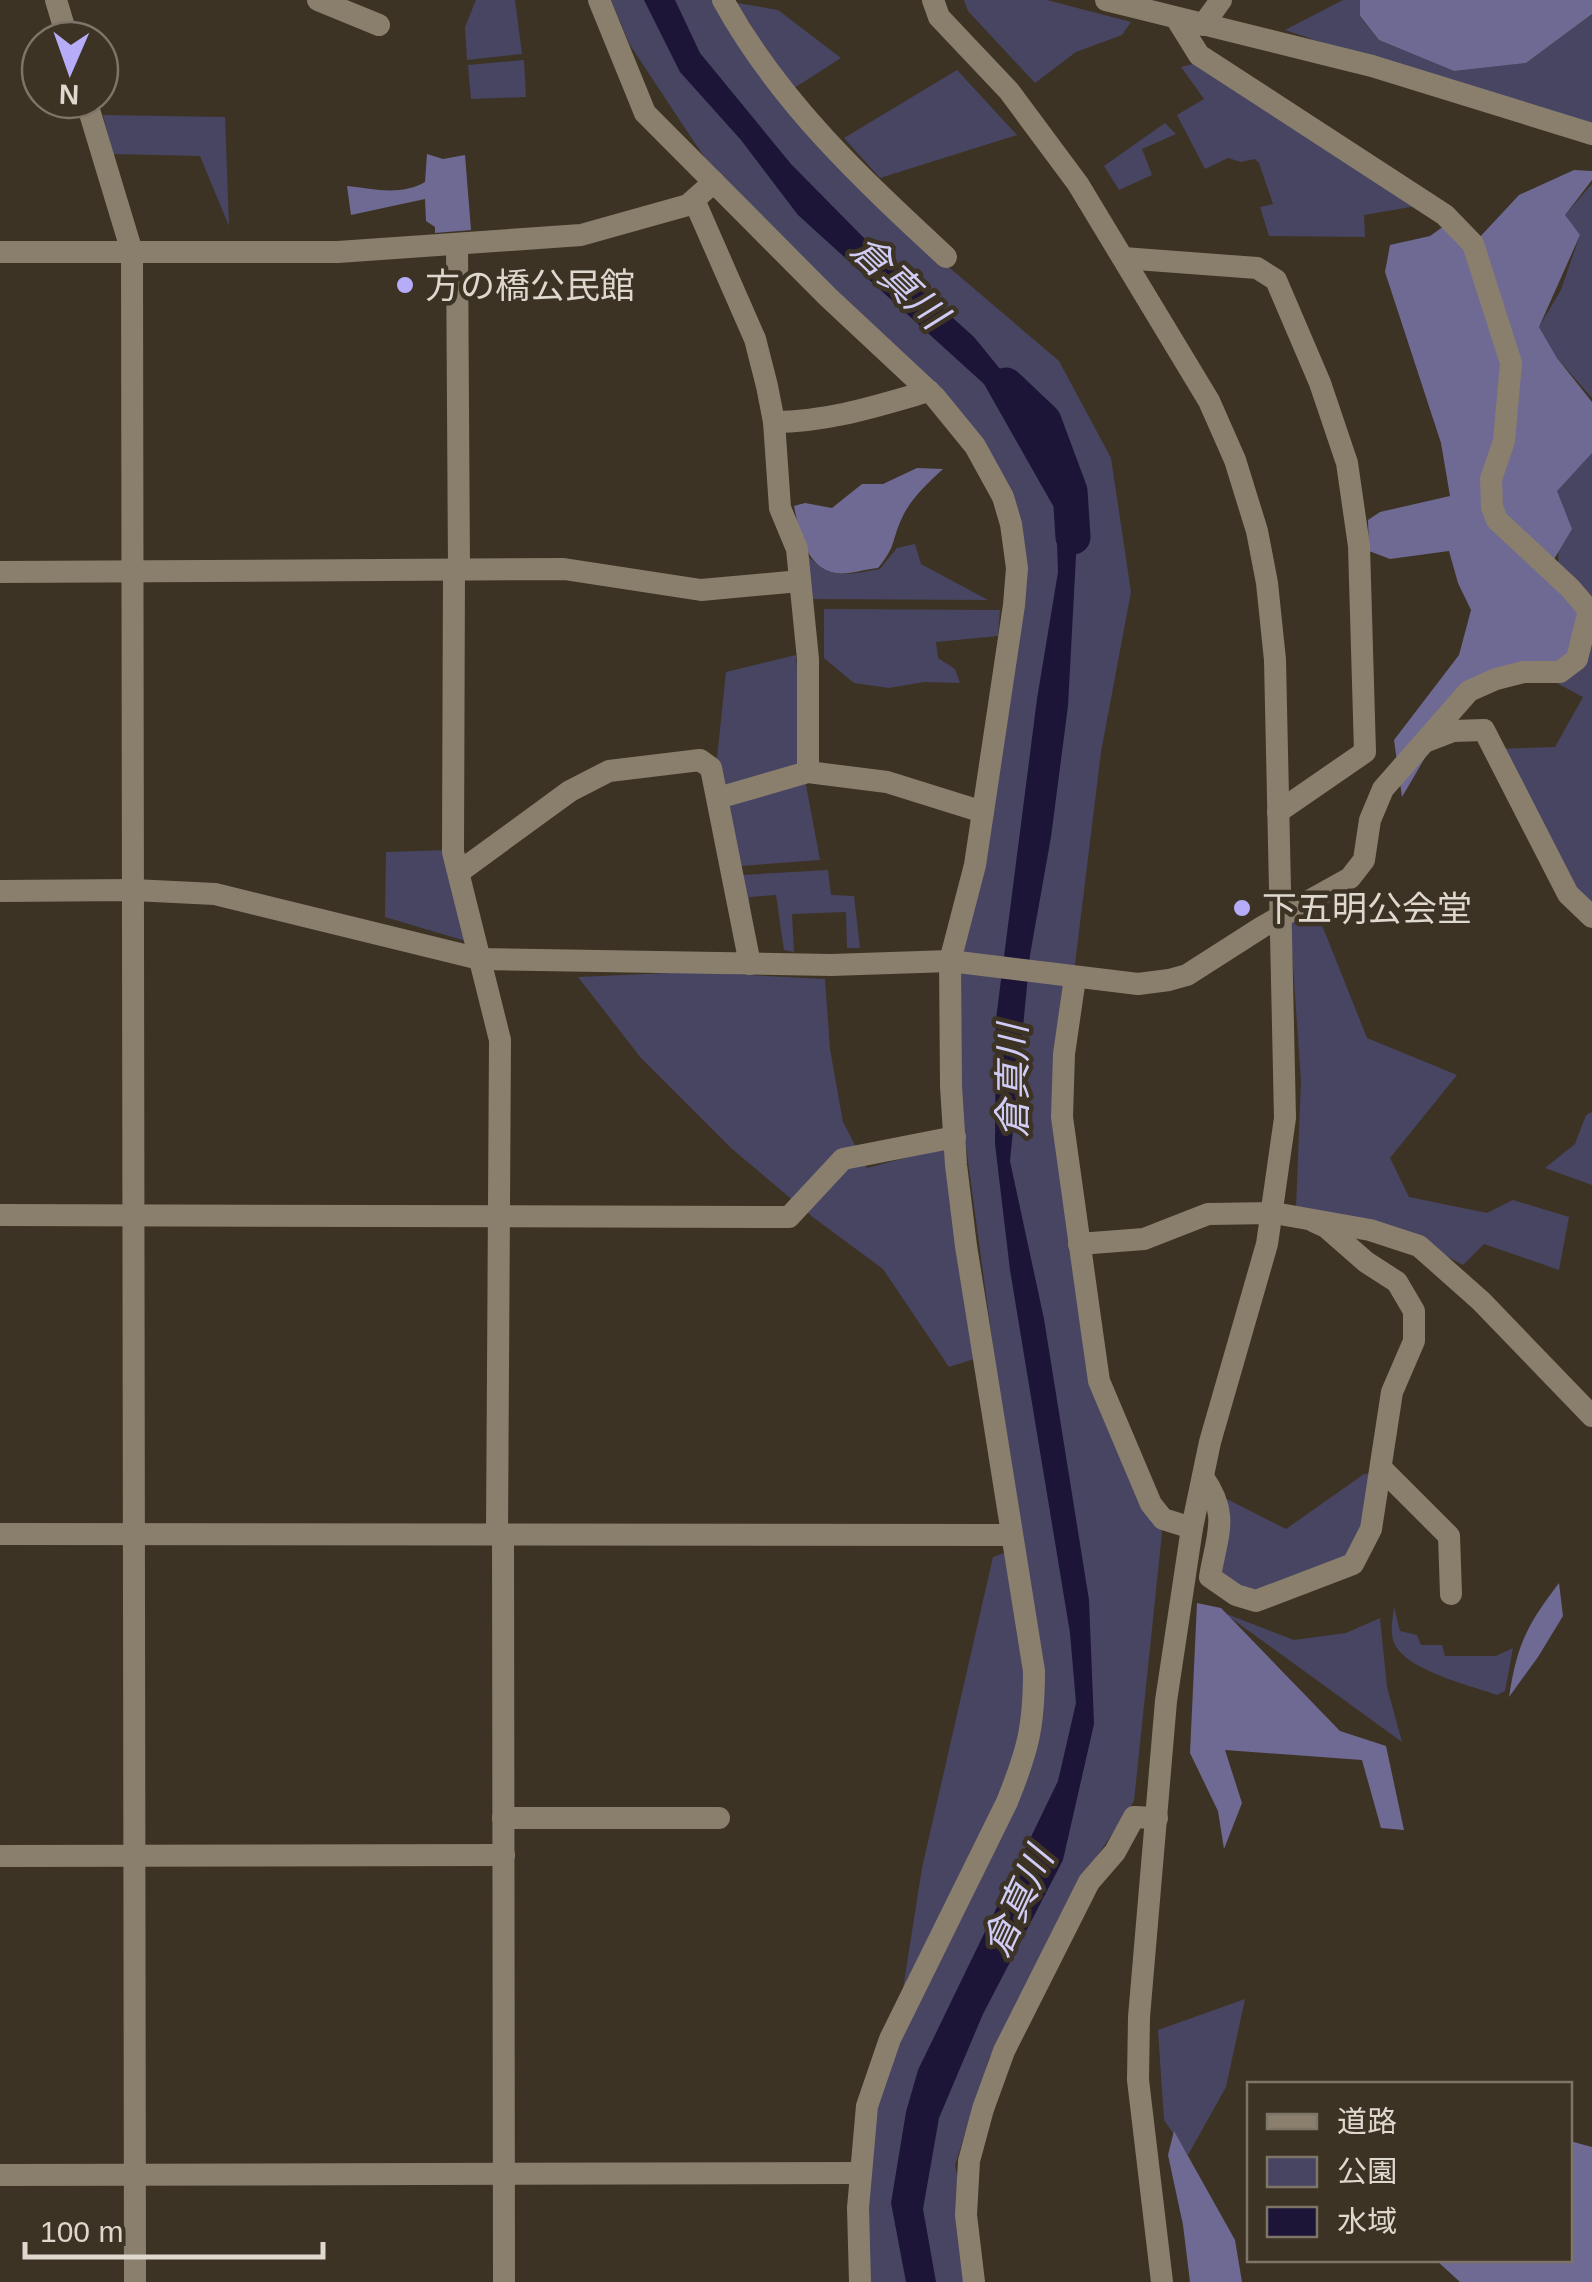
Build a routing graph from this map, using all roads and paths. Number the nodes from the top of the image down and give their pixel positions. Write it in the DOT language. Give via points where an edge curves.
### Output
graph roads {
  1 [pos="318,0"];
  2 [pos="599,0"];
  3 [pos="723,0"];
  4 [pos="933,0"];
  5 [pos="1106,0"];
  6 [pos="1221,0"];
  7 [pos="1176,18"];
  8 [pos="379,25"];
  9 [pos="1202,25"];
  10 [pos="92,120"];
  11 [pos="1592,134"];
  12 [pos="714,182"];
  13 [pos="694,200"];
  14 [pos="457,244"];
  15 [pos="0,252"];
  16 [pos="132,252"];
  17 [pos="946,257"];
  18 [pos="1123,258"];
  19 [pos="929,391"];
  20 [pos="774,422"];
  21 [pos="456,570"];
  22 [pos="0,572"];
  23 [pos="134,572"];
  24 [pos="800,581"];
  25 [pos="1590,610"];
  26 [pos="1425,742"];
  27 [pos="808,772"];
  28 [pos="718,798"];
  29 [pos="983,812"];
  30 [pos="1278,812"];
  31 [pos="458,872"];
  32 [pos="133,890"];
  33 [pos="0,891"];
  34 [pos="1592,917"];
  35 [pos="1280,918"];
  36 [pos="480,959"];
  37 [pos="950,962"];
  38 [pos="750,964"];
  39 [pos="1069,978"];
  40 [pos="954,1137"];
  41 [pos="1274,1213"];
  42 [pos="134,1214"];
  43 [pos="0,1215"];
  44 [pos="499,1215"];
  45 [pos="1313,1221"];
  46 [pos="1079,1244"];
  47 [pos="1592,1416"];
  48 [pos="1381,1468"];
  49 [pos="1202,1477"];
  50 [pos="1192,1528"];
  51 [pos="134,1533"];
  52 [pos="0,1534"];
  53 [pos="500,1534"];
  54 [pos="1010,1535"];
  55 [pos="1451,1594"];
  56 [pos="504,1818"];
  57 [pos="719,1818"];
  58 [pos="1156,1818"];
  59 [pos="504,1855"];
  60 [pos="0,1856"];
  61 [pos="134,1856"];
  62 [pos="860,2173"];
  63 [pos="135,2174"];
  64 [pos="504,2174"];
  65 [pos="0,2175"];
  66 [pos="135,2282"];
  67 [pos="504,2282"];
  68 [pos="860,2282"];
  69 [pos="974,2282"];
  70 [pos="1162,2282"];
  1 -- 8 [label="street"];
  2 -- 12 [label="street" via="645,113"];
  3 -- 17 [label="street" via="814,129"];
  4 -- 18 [label="street" via="939,17 1009,91 1064,164"];
  5 -- 7 [label="street"];
  6 -- 9 [label="street"];
  7 -- 9 [label="street"];
  7 -- 25 [label="street" via="1199,55 1445,215 1473,244 1511,363 1504,441 1490,479 1492,507 1497,520"];
  9 -- 11 [label="street" via="1372,66"];
  10 -- 16 [label="street"];
  12 -- 13 [label="street"];
  12 -- 19 [label="street"];
  13 -- 14 [label="street" via="582,235"];
  13 -- 20 [label="street" via="755,338"];
  14 -- 16 [label="street" via="338,252"];
  14 -- 21 [label="street"];
  15 -- 16 [label="street"];
  16 -- 23 [label="street"];
  18 -- 30 [label="street" via="1209,401 1257,531 1274,660"];
  18 -- 30 [label="street" via="1257,268 1276,280 1347,463 1359,546 1366,752"];
  19 -- 20 [label="street" via="842,416"];
  19 -- 29 [label="street" via="975,446 1003,497 1018,568"];
  20 -- 24 [label="street" via="780,508 797,549"];
  21 -- 23 [label="street"];
  21 -- 24 [label="street" via="564,569 701,590"];
  21 -- 31 [label="street"];
  22 -- 23 [label="street"];
  23 -- 32 [label="street"];
  24 -- 27 [label="street"];
  25 -- 26 [label="street" via="1577,660 1560,672 1524,672 1469,691"];
  26 -- 34 [label="street" via="1453,731 1484,730 1568,894"];
  26 -- 35 [label="street" via="1384,789 1370,820 1364,860 1350,878"];
  27 -- 28 [label="street"];
  27 -- 29 [label="street" via="888,782"];
  28 -- 31 [label="street" via="711,768 700,760 609,771 570,791"];
  28 -- 38 [label="street"];
  29 -- 37 [label="street"];
  30 -- 35 [label="street"];
  31 -- 36 [label="street"];
  32 -- 33 [label="street"];
  32 -- 36 [label="street" via="216,894"];
  32 -- 42 [label="street"];
  35 -- 39 [label="street" via="1187,975 1138,984"];
  35 -- 41 [label="street" via="1285,1118"];
  36 -- 38 [label="street"];
  36 -- 44 [label="street" via="500,1040"];
  37 -- 38 [label="street"];
  37 -- 39 [label="street"];
  37 -- 40 [label="street"];
  39 -- 46 [label="street" via="1062,1118"];
  40 -- 44 [label="street" via="842,1160 789,1217"];
  40 -- 54 [label="street"];
  41 -- 45 [label="street"];
  41 -- 46 [label="street" via="1208,1214 1144,1239"];
  41 -- 49 [label="street"];
  42 -- 43 [label="street"];
  42 -- 44 [label="street"];
  42 -- 51 [label="street"];
  44 -- 53 [label="street"];
  45 -- 47 [label="street" via="1419,1246"];
  45 -- 48 [label="street" via="1396,1282 1414,1310 1414,1341 1392,1392"];
  46 -- 50 [label="street" via="1099,1381 1152,1504 1164,1520"];
  48 -- 49 [label="street" via="1370,1529 1353,1564 1256,1600 1210,1577 1220,1513"];
  48 -- 55 [label="street" via="1449,1536"];
  49 -- 50 [label="street"];
  50 -- 58 [label="street"];
  51 -- 52 [label="street"];
  51 -- 53 [label="street"];
  51 -- 61 [label="street"];
  53 -- 54 [label="street"];
  53 -- 56 [label="street"];
  54 -- 62 [label="street" via="1034,1671 1034,1720 1006,1802 890,2038 867,2106"];
  56 -- 57 [label="street"];
  56 -- 59 [label="street"];
  58 -- 69 [label="street" via="1134,1816 1089,1882 1004,2051 970,2161 966,2216"];
  58 -- 70 [label="street" via="1138,2080"];
  59 -- 61 [label="street"];
  59 -- 64 [label="street"];
  60 -- 61 [label="street"];
  61 -- 63 [label="street"];
  62 -- 64 [label="street"];
  62 -- 68 [label="street"];
  63 -- 64 [label="street"];
  63 -- 65 [label="street"];
  63 -- 66 [label="street"];
  64 -- 67 [label="street"];
}
